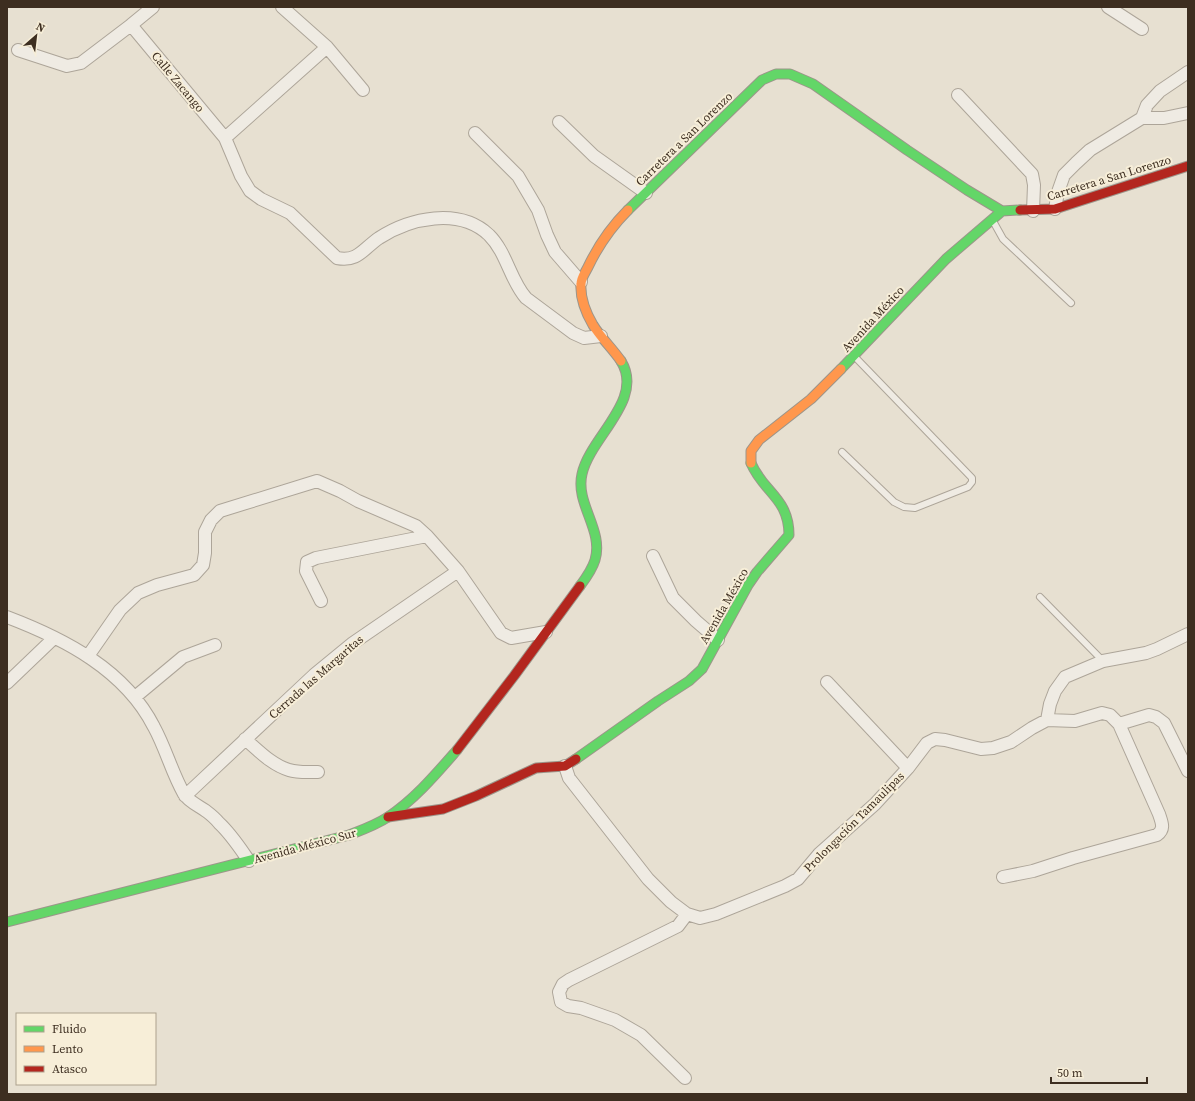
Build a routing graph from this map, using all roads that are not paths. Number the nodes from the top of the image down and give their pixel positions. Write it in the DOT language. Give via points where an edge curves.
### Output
graph roads {
  1 [pos="153,7"];
  2 [pos="282,7"];
  3 [pos="1108,7"];
  4 [pos="131,25"];
  5 [pos="1142,29"];
  6 [pos="327,47"];
  7 [pos="18,50"];
  8 [pos="1188,72"];
  9 [pos="363,90"];
  10 [pos="958,95"];
  11 [pos="1188,113"];
  12 [pos="1142,118"];
  13 [pos="559,122"];
  14 [pos="475,133"];
  15 [pos="225,138"];
  16 [pos="1188,166"];
  17 [pos="646,193"];
  18 [pos="1055,209"];
  19 [pos="1002,211"];
  20 [pos="1032,211"];
  21 [pos="992,219"];
  22 [pos="581,282"];
  23 [pos="1071,303"];
  24 [pos="601,336"];
  25 [pos="855,356"];
  26 [pos="842,452"];
  27 [pos="427,536"];
  28 [pos="653,556"];
  29 [pos="458,571"];
  30 [pos="1040,597"];
  31 [pos="321,601"];
  32 [pos="7,617"];
  33 [pos="546,632"];
  34 [pos="1188,634"];
  35 [pos="54,638"];
  36 [pos="718,640"];
  37 [pos="215,645"];
  38 [pos="88,656"];
  39 [pos="1103,661"];
  40 [pos="827,682"];
  41 [pos="7,684"];
  42 [pos="135,697"];
  43 [pos="1047,720"];
  44 [pos="1119,724"];
  45 [pos="246,739"];
  46 [pos="565,766"];
  47 [pos="908,768"];
  48 [pos="1188,771"];
  49 [pos="318,772"];
  50 [pos="185,796"];
  51 [pos="388,816"];
  52 [pos="249,861"];
  53 [pos="1003,877"];
  54 [pos="687,914"];
  55 [pos="7,922"];
  56 [pos="685,1078"];
  1 -- 4 [label="street"];
  2 -- 6 [label="street"];
  3 -- 5 [label="street"];
  4 -- 7 [label="street" via="81,63 67,66"];
  4 -- 15 [label="street, Calle Zacango"];
  6 -- 9 [label="street"];
  6 -- 15 [label="street"];
  8 -- 12 [label="street" via="1160,91 1147,105"];
  10 -- 20 [label="street" via="1032,174"];
  11 -- 12 [label="street" via="1164,118"];
  12 -- 18 [label="street" via="1090,150 1064,175"];
  13 -- 17 [label="street" via="594,156"];
  14 -- 22 [label="street" via="518,176 538,210 555,252"];
  15 -- 24 [label="street, Calle Zacango" via="250,191 290,213 337,258 354,257 393,230 419,220 453,219 468,223 490,236 499,247 514,281 526,298 584,338"];
  16 -- 18 [label="street, Carretera a San Lorenzo"];
  17 -- 19 [label="street, Carretera a San Lorenzo" via="762,80 776,74 790,74 813,84 906,150"];
  17 -- 22 [label="street, Carretera a San Lorenzo" via="608,232 594,253"];
  18 -- 20 [label="street, Carretera a San Lorenzo"];
  19 -- 20 [label="street, Carretera a San Lorenzo"];
  19 -- 21 [label="street, Avenida México"];
  21 -- 23 [label="lane" via="1003,239"];
  21 -- 25 [label="street, Avenida México" via="946,259"];
  22 -- 24 [label="street" via="584,306"];
  24 -- 33 [label="street" via="625,367 628,382 620,406 588,456 582,474 582,496 598,550 590,572"];
  25 -- 26 [label="lane" via="972,478 972,482 968,487 915,508 904,507 894,502"];
  25 -- 36 [label="street, Avenida México" via="806,404 759,440 751,451 750,462 755,473 786,513 789,535 748,585"];
  27 -- 29 [label="street"];
  27 -- 31 [label="street" via="316,558 307,562 306,571"];
  27 -- 38 [label="street" via="416,526 317,481 220,511 211,520 205,532 203,565 194,575 138,593 120,610"];
  28 -- 36 [label="street" via="673,598"];
  29 -- 33 [label="street" via="501,633 511,638"];
  29 -- 45 [label="street, Cerrada las Margaritas" via="353,643 314,675"];
  30 -- 39 [label="lane"];
  32 -- 35 [label="street"];
  33 -- 51 [label="street, Avenida México Sur" via="444,766 414,797"];
  34 -- 39 [label="street" via="1146,653"];
  35 -- 38 [label="street"];
  35 -- 41 [label="street"];
  36 -- 46 [label="street, Avenida México" via="702,669 689,681"];
  37 -- 42 [label="street" via="183,657"];
  38 -- 42 [label="street" via="119,680"];
  39 -- 43 [label="street" via="1065,677 1055,691"];
  40 -- 47 [label="street"];
  42 -- 50 [label="street" via="154,726"];
  43 -- 44 [label="street" via="1075,721 1102,713 1110,715"];
  43 -- 47 [label="street, Prolongación Tamaulipas" via="1011,742 993,748 981,749 935,738 927,742"];
  44 -- 48 [label="street" via="1149,715 1156,717 1164,724"];
  44 -- 53 [label="street" via="1160,814 1163,826 1161,831 1156,835 1033,871"];
  45 -- 49 [label="street" via="277,765 290,770"];
  45 -- 50 [label="street, Cerrada las Margaritas"];
  46 -- 51 [label="street, Avenida México" via="536,768 444,808"];
  46 -- 54 [label="street, Prolongación Tamaulipas" via="569,778 648,879"];
  47 -- 54 [label="street, Prolongación Tamaulipas" via="875,804 819,854 798,879 716,914 700,918"];
  50 -- 52 [label="street" via="221,824"];
  51 -- 52 [label="street, Avenida México Sur" via="349,835"];
  52 -- 55 [label="street, Avenida México Sur"];
  54 -- 56 [label="street" via="678,926 569,980 563,984 559,992 561,1002 568,1006 615,1020 641,1035"];
}
